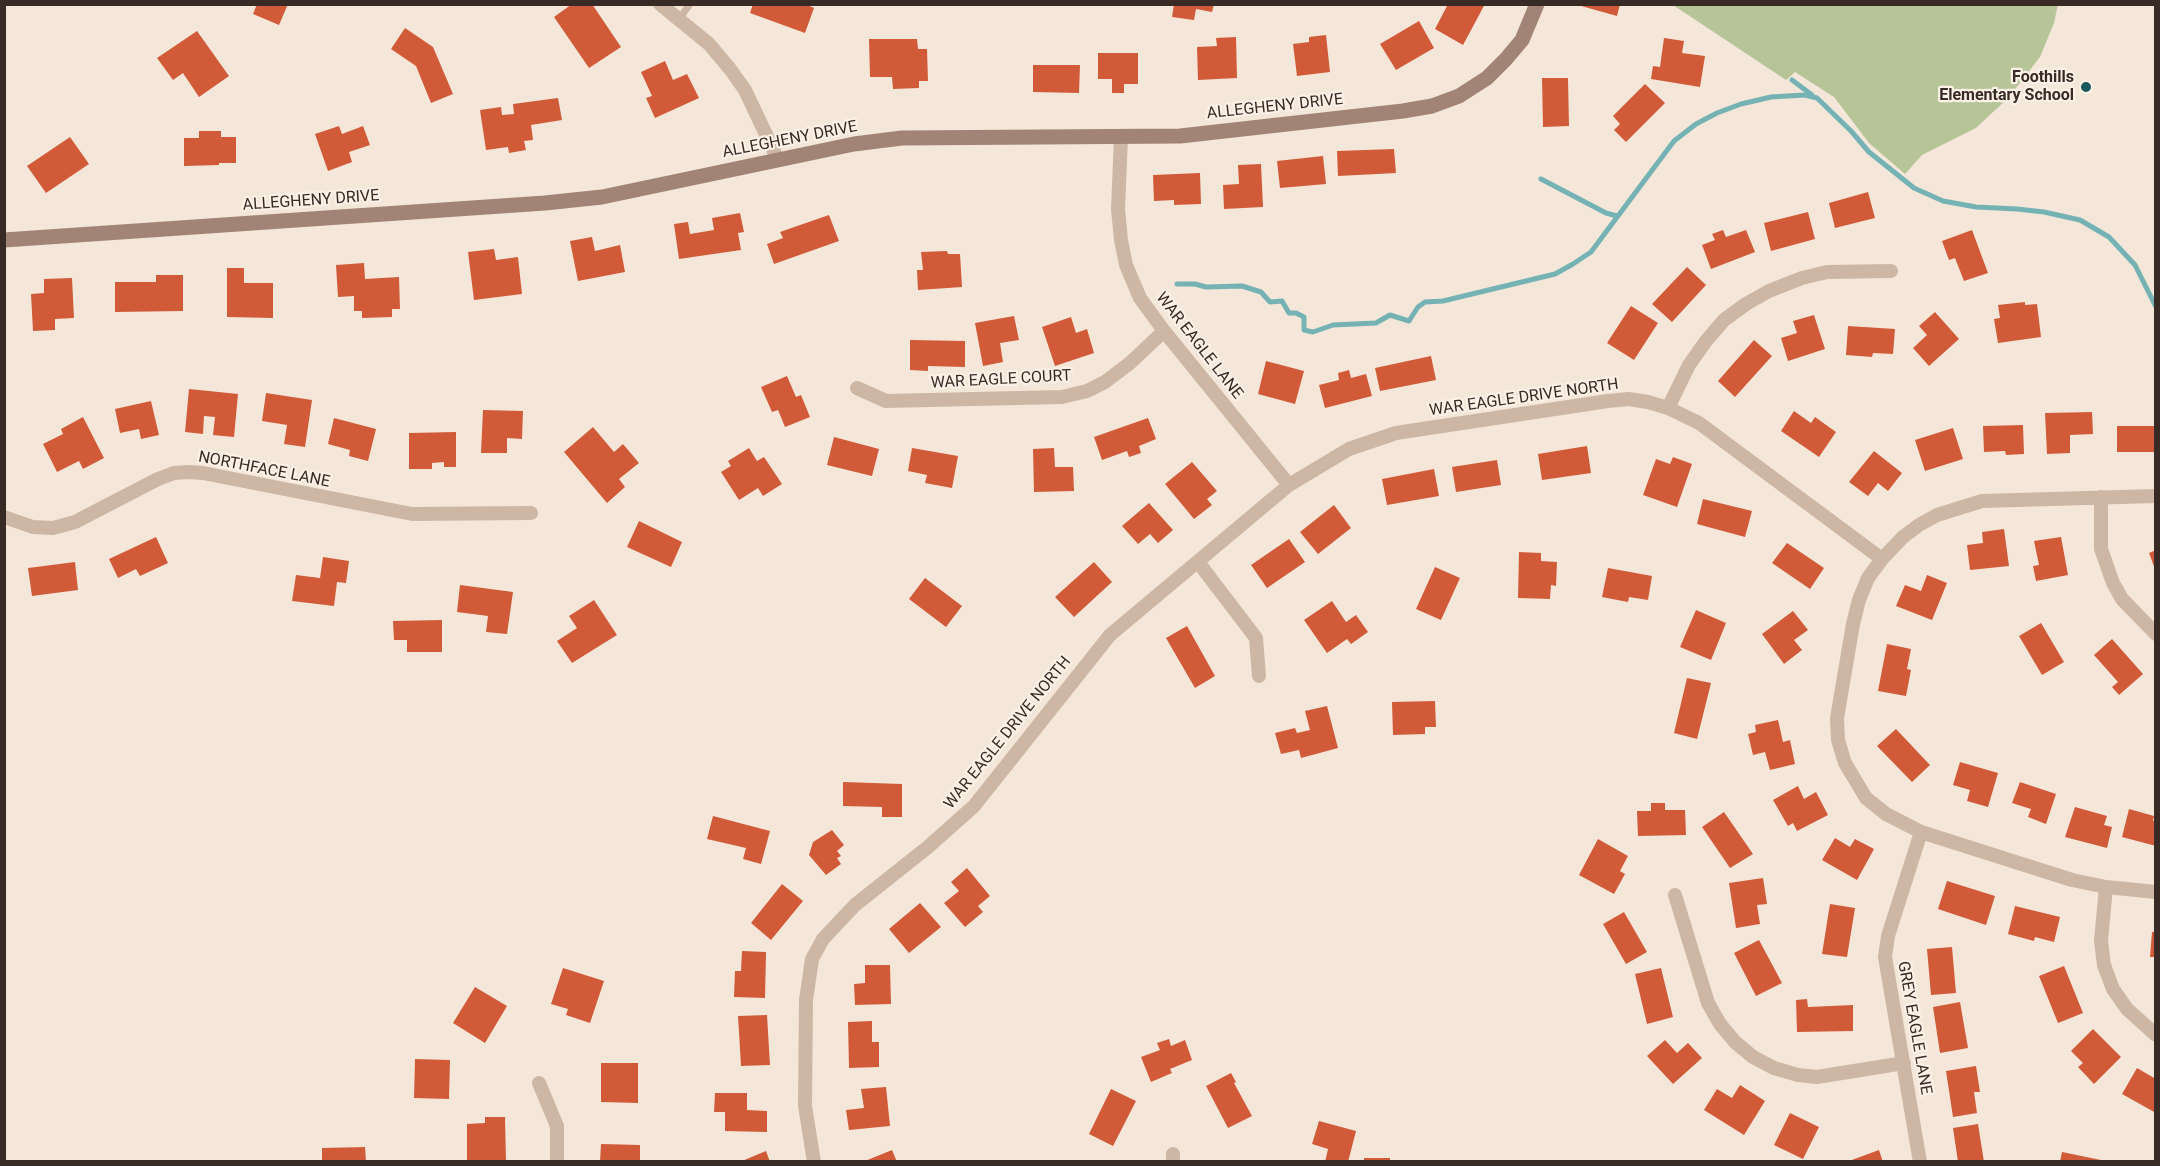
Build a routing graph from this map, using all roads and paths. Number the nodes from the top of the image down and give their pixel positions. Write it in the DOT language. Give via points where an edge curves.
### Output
graph roads {
  1 [pos="660,4"];
  2 [pos="690,4"];
  3 [pos="1537,4"];
  4 [pos="679,19"];
  5 [pos="1121,137"];
  6 [pos="778,160"];
  7 [pos="4,240"];
  8 [pos="1891,271"];
  9 [pos="1164,331"];
  10 [pos="857,388"];
  11 [pos="1668,408"];
  12 [pos="1289,485"];
  13 [pos="2156,496"];
  14 [pos="2101,497"];
  15 [pos="531,513"];
  16 [pos="4,516"];
  17 [pos="1882,559"];
  18 [pos="1198,562"];
  19 [pos="2156,634"];
  20 [pos="1260,676"];
  21 [pos="1921,832"];
  22 [pos="2106,887"];
  23 [pos="2156,892"];
  24 [pos="1675,895"];
  25 [pos="2156,1035"];
  26 [pos="1904,1063"];
  27 [pos="539,1083"];
  28 [pos="557,1161"];
  29 [pos="814,1161"];
  30 [pos="1920,1161"];
  1 -- 4 [label="street"];
  2 -- 4 [label="lane"];
  3 -- 5 [label="street, ALLEGHENY DRIVE" via="1522,40 1487,78 1459,96 1432,106 1180,136"];
  4 -- 6 [label="street" via="709,44 745,90"];
  5 -- 6 [label="street, ALLEGHENY DRIVE" via="902,138"];
  5 -- 9 [label="street, WAR EAGLE LANE" via="1118,209 1126,265 1140,298"];
  6 -- 7 [label="street, ALLEGHENY DRIVE" via="602,196 546,202"];
  8 -- 11 [label="street" via="1827,272 1769,291 1746,304 1724,320 1706,341"];
  9 -- 10 [label="street, WAR EAGLE COURT" via="1105,382 1062,398 886,401"];
  9 -- 12 [label="street, WAR EAGLE LANE"];
  11 -- 12 [label="street, WAR EAGLE DRIVE NORTH" via="1629,399 1396,433 1349,449"];
  11 -- 17 [label="street, WAR EAGLE DRIVE NORTH" via="1699,423"];
  12 -- 18 [label="street, WAR EAGLE DRIVE NORTH"];
  13 -- 14 [label="street"];
  14 -- 17 [label="street" via="1982,501 1961,506 1919,525"];
  14 -- 19 [label="street" via="2102,549 2113,583 2122,599"];
  15 -- 16 [label="street, NORTHFACE LANE" via="392,512 189,472 158,479 75,522 52,528 33,527"];
  17 -- 21 [label="street" via="1869,578 1852,624 1837,718 1838,740 1845,763 1866,798 1886,814"];
  18 -- 20 [label="street" via="1256,638"];
  18 -- 29 [label="street, WAR EAGLE DRIVE NORTH" via="1110,635 974,806 855,905 823,939 812,959 806,1000 805,1106"];
  21 -- 22 [label="street"];
  21 -- 26 [label="street, GREY EAGLE LANE" via="1885,957"];
  22 -- 23 [label="street"];
  22 -- 25 [label="street" via="2101,941 2104,965 2127,1009"];
  24 -- 26 [label="street" via="1708,1003 1735,1042 1753,1057 1774,1068 1817,1077"];
  26 -- 30 [label="street, GREY EAGLE LANE"];
  27 -- 28 [label="street" via="557,1126"];
}
